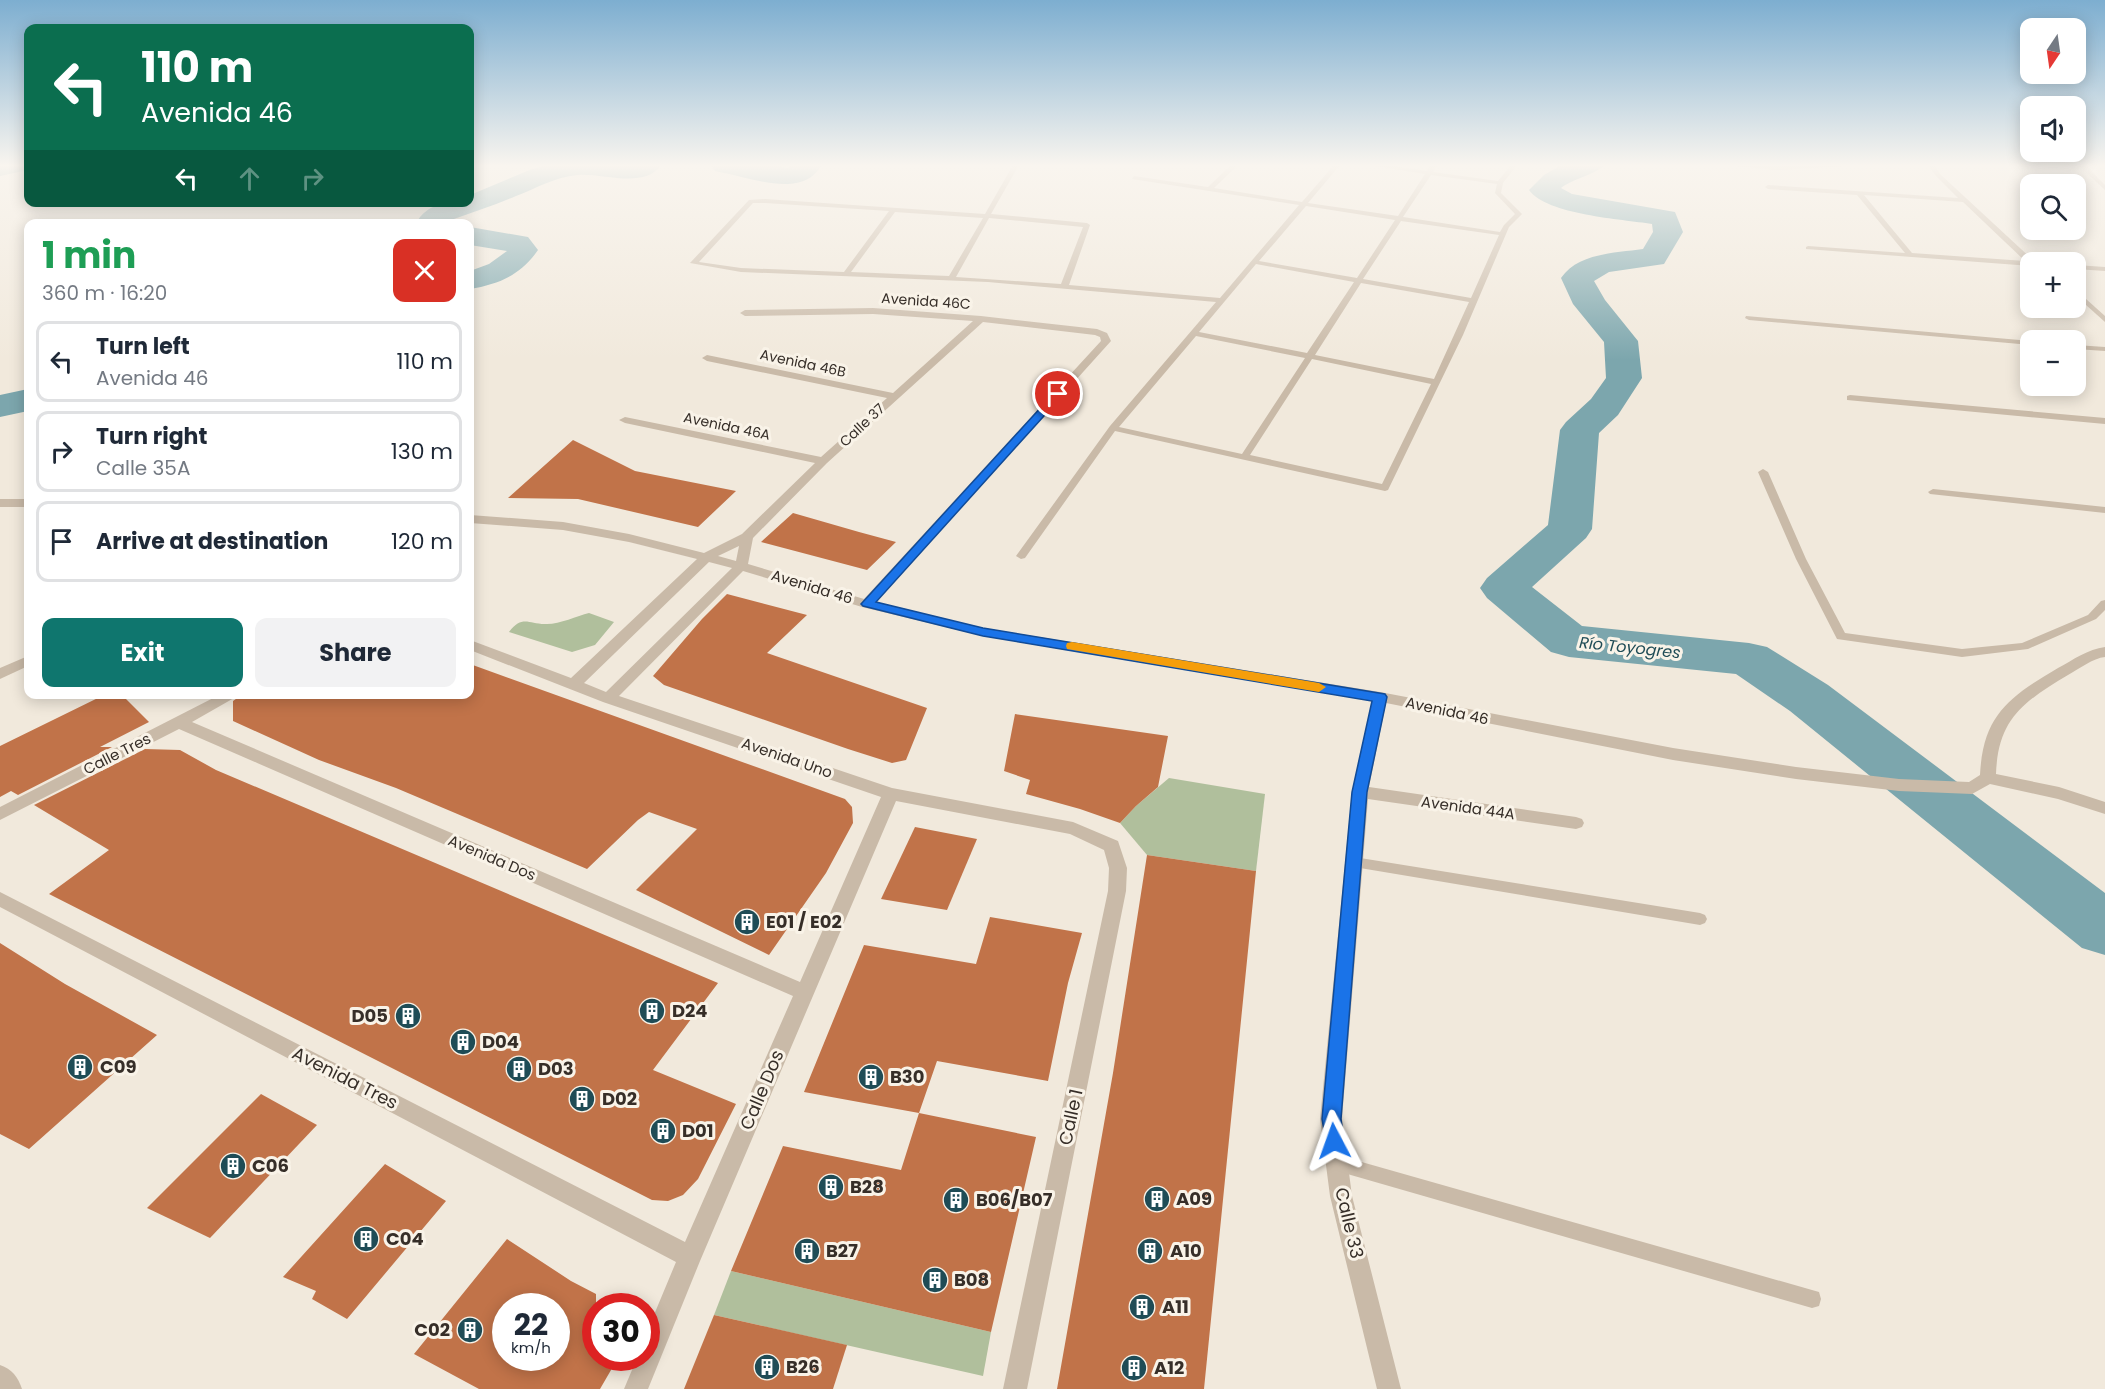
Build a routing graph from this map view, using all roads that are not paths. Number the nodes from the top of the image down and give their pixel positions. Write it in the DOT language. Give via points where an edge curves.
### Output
graph roads {
  1 [pos="725,230"];
  2 [pos="878,230"];
  3 [pos="980,230"];
  4 [pos="1085,230"];
  5 [pos="1282,230"];
  6 [pos="1392,230"];
  7 [pos="1476,230"];
  8 [pos="1505,230"];
  9 [pos="1889,230"];
  10 [pos="1995,230"];
  11 [pos="1503,234"];
  12 [pos="1808,248"];
  13 [pos="2020,253"];
  14 [pos="1910,255"];
  15 [pos="1255,262"];
  16 [pos="2020,263"];
  17 [pos="2086,268"];
  18 [pos="2105,269"];
  19 [pos="846,274"];
  20 [pos="951,279"];
  21 [pos="1358,281"];
  22 [pos="1064,287"];
  23 [pos="1222,300"];
  24 [pos="1474,301"];
  25 [pos="2086,302"];
  26 [pos="745,313"];
  27 [pos="1749,318"];
  28 [pos="981,319"];
  29 [pos="2105,320"];
  30 [pos="1195,333"];
  31 [pos="2020,342"];
  32 [pos="2086,347"];
  33 [pos="2105,349"];
  34 [pos="1309,357"];
  35 [pos="707,358"];
  36 [pos="1436,382"];
  37 [pos="893,396"];
  38 [pos="1850,398"];
  39 [pos="625,420"];
  40 [pos="2105,421"];
  41 [pos="1113,428"];
  42 [pos="1244,457"];
  43 [pos="823,461"];
  44 [pos="1763,472"];
  45 [pos="1933,492"];
  46 [pos="0,503"];
  47 [pos="24,503"];
  48 [pos="2105,510"];
  49 [pos="474,519"];
  50 [pos="747,537"];
  51 [pos="1021,556"];
  52 [pos="706,557"];
  53 [pos="741,566"];
  54 [pos="2105,603"];
  55 [pos="867,604"];
  56 [pos="474,646"];
  57 [pos="2105,652"];
  58 [pos="24,663"];
  59 [pos="0,674"];
  60 [pos="574,684"];
  61 [pos="1380,697"];
  62 [pos="608,698"];
  63 [pos="225,699"];
  64 [pos="180,723"];
  65 [pos="1988,778"];
  66 [pos="1360,792"];
  67 [pos="891,794"];
  68 [pos="2105,808"];
  69 [pos="0,814"];
  70 [pos="1576,823"];
  71 [pos="1112,846"];
  72 [pos="1354,862"];
  73 [pos="0,899"];
  74 [pos="1700,919"];
  75 [pos="804,992"];
  76 [pos="1337,1163"];
  77 [pos="690,1257"];
  78 [pos="1812,1299"];
  79 [pos="0,1377"];
  80 [pos="10,1389"];
  81 [pos="636,1389"];
  82 [pos="1016,1389"];
  83 [pos="1389,1389"];
  1 -- 19 [label="lane" via="694,263 741,270"];
  2 -- 19 [label="lane"];
  3 -- 20 [label="lane"];
  4 -- 22 [label="lane"];
  5 -- 15 [label="lane"];
  6 -- 21 [label="lane"];
  7 -- 11 [label="lane"];
  8 -- 11 [label="lane"];
  9 -- 14 [label="lane"];
  10 -- 13 [label="lane"];
  11 -- 24 [label="lane"];
  12 -- 14 [label="lane"];
  14 -- 16 [label="lane"];
  15 -- 21 [label="lane"];
  15 -- 23 [label="lane"];
  17 -- 18 [label="lane"];
  19 -- 20 [label="lane"];
  20 -- 22 [label="lane"];
  21 -- 24 [label="lane"];
  21 -- 34 [label="lane"];
  22 -- 23 [label="lane"];
  23 -- 30 [label="lane"];
  24 -- 36 [label="lane"];
  25 -- 29 [label="lane"];
  26 -- 28 [label="street, Avenida 46C" via="873,312"];
  27 -- 31 [label="lane"];
  28 -- 37 [label="street, Calle 37"];
  28 -- 55 [label="street, Avenida 46C" via="1097,332 1106,341"];
  30 -- 34 [label="lane"];
  30 -- 41 [label="lane"];
  32 -- 33 [label="lane"];
  34 -- 36 [label="lane"];
  34 -- 42 [label="lane"];
  35 -- 37 [label="street, Avenida 46B"];
  36 -- 42 [label="lane" via="1385,488"];
  37 -- 43 [label="street, Calle 37"];
  38 -- 40 [label="lane"];
  39 -- 43 [label="street, Avenida 46A"];
  41 -- 42 [label="lane"];
  41 -- 51 [label="lane"];
  43 -- 50 [label="street, Calle 37"];
  44 -- 54 [label="lane" via="1801,559 1841,636 1962,653 2024,646 2092,617"];
  45 -- 48 [label="lane"];
  46 -- 47 [label="street"];
  49 -- 52 [label="street, Avenida 46" via="563,526"];
  50 -- 52 [label="street, Calle 37"];
  50 -- 53 [label="street"];
  52 -- 53 [label="street, Avenida 46"];
  52 -- 60 [label="street, Calle 37"];
  53 -- 55 [label="street, Avenida 46"];
  53 -- 62 [label="street"];
  55 -- 61 [label="street, Avenida 46" via="983,632"];
  56 -- 60 [label="street, Avenida Uno"];
  57 -- 65 [label="street" via="2041,685 2002,717 1991,742"];
  58 -- 59 [label="street"];
  60 -- 62 [label="street, Avenida Uno"];
  61 -- 65 [label="street, Avenida 46" via="1673,754 1796,773 1959,789 1972,789"];
  61 -- 66 [label="street, Calle 33"];
  62 -- 67 [label="street, Avenida Uno"];
  63 -- 64 [label="street, Calle Tres"];
  64 -- 69 [label="street, Calle Tres"];
  64 -- 75 [label="street, Avenida Dos"];
  65 -- 68 [label="street" via="2059,793"];
  66 -- 70 [label="street, Avenida 44A"];
  66 -- 72 [label="street, Calle 33"];
  67 -- 71 [label="street, Avenida Uno" via="1073,828"];
  67 -- 75 [label="street, Calle Dos"];
  71 -- 82 [label="street, Calle 1" via="1118,868 1117,891"];
  72 -- 74 [label="lane"];
  72 -- 76 [label="street, Calle 33" via="1331,1119"];
  73 -- 77 [label="street, Avenida Tres"];
  75 -- 77 [label="street, Calle Dos"];
  76 -- 78 [label="lane"];
  76 -- 83 [label="street, Calle 33" via="1341,1196"];
  77 -- 81 [label="street, Calle Dos"];
  79 -- 80 [label="street"];
}
